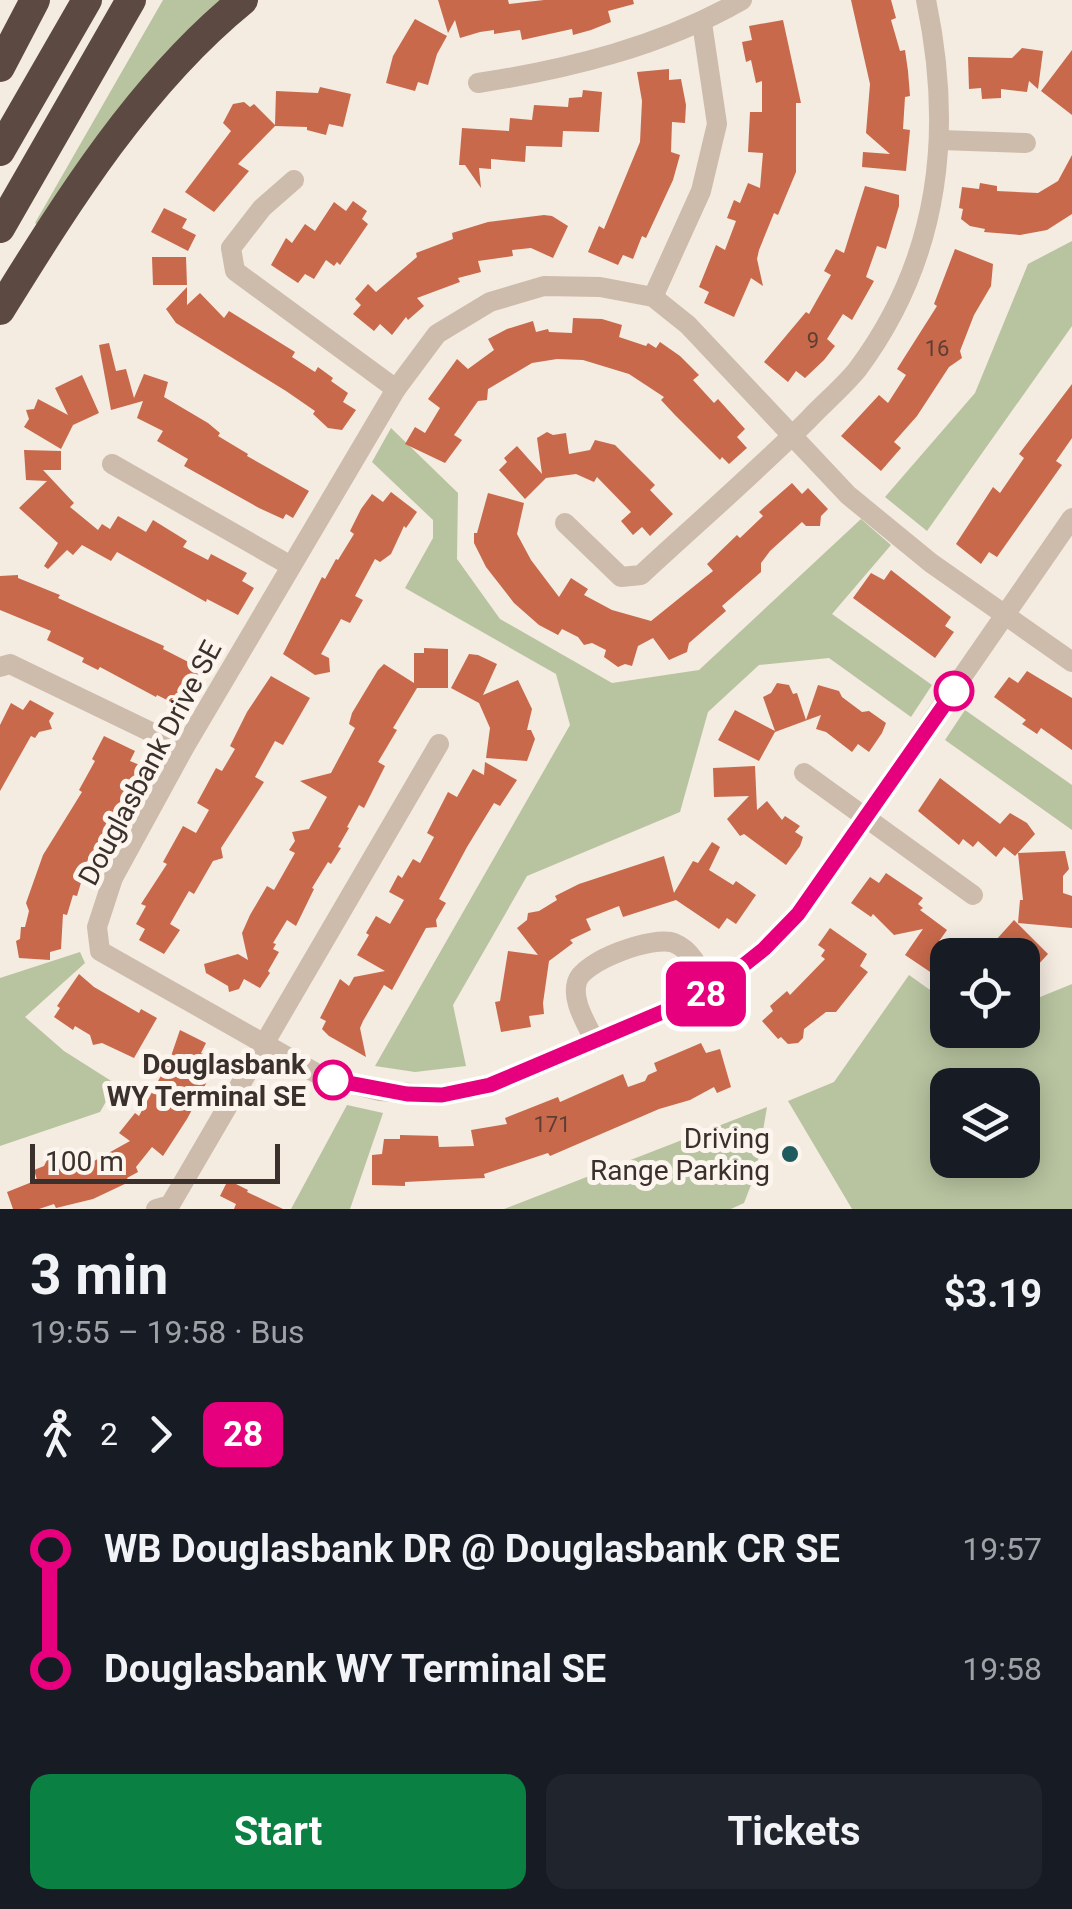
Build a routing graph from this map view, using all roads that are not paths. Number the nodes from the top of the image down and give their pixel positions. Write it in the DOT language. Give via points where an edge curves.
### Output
graph roads {
  1 [pos="37,0"];
  2 [pos="87,0"];
  3 [pos="130,0"];
  4 [pos="243,0"];
  5 [pos="742,0"];
  6 [pos="926,0"];
  7 [pos="702,23"];
  8 [pos="4,60"];
  9 [pos="478,83"];
  10 [pos="941,140"];
  11 [pos="1026,144"];
  12 [pos="0,151"];
  13 [pos="294,180"];
  14 [pos="0,228"];
  15 [pos="654,298"];
  16 [pos="0,310"];
  17 [pos="396,389"];
  18 [pos="791,436"];
  19 [pos="112,464"];
  20 [pos="1072,518"];
  21 [pos="565,522"];
  22 [pos="290,566"];
  23 [pos="1006,616"];
  24 [pos="1072,662"];
  25 [pos="0,667"];
  26 [pos="439,744"];
  27 [pos="184,748"];
  28 [pos="804,773"];
  29 [pos="867,816"];
  30 [pos="972,895"];
  31 [pos="710,992"];
  32 [pos="595,1042"];
  33 [pos="265,1043"];
  34 [pos="156,1209"];
  1 -- 8 [label="highway"];
  2 -- 12 [label="highway"];
  3 -- 14 [label="highway"];
  4 -- 16 [label="highway" via="154,86"];
  5 -- 7 [label="street"];
  6 -- 10 [label="street"];
  7 -- 9 [label="street" via="612,53"];
  7 -- 15 [label="street" via="718,124 701,191"];
  10 -- 11 [label="street"];
  10 -- 18 [label="street" via="926,235 903,294 856,371"];
  13 -- 17 [label="street" via="231,248 235,271"];
  15 -- 17 [label="street, Douglasbank Drive SE" via="600,287 544,286 490,302 437,334"];
  15 -- 18 [label="street, Douglasbank Drive SE" via="688,325"];
  17 -- 22 [label="street, Douglasbank Drive SE"];
  18 -- 21 [label="street" via="641,575 621,576"];
  18 -- 23 [label="street, Douglasbank Drive SE" via="884,525"];
  19 -- 22 [label="street"];
  20 -- 23 [label="street, Douglasbank Drive SE"];
  22 -- 27 [label="street, Douglasbank Drive SE"];
  23 -- 24 [label="street"];
  23 -- 29 [label="street, Douglasbank Drive SE"];
  25 -- 27 [label="street" via="10,664"];
  26 -- 33 [label="street"];
  27 -- 33 [label="street, Douglasbank Drive SE" via="113,878 97,927 100,951"];
  28 -- 29 [label="street"];
  29 -- 30 [label="street"];
  29 -- 31 [label="street, Douglasbank Drive SE" via="798,914"];
  31 -- 32 [label="street, Douglasbank Drive SE"];
  31 -- 32 [label="street" via="691,954 672,942 653,940 586,967 576,982 578,1004"];
  32 -- 33 [label="street, Douglasbank Drive SE" via="490,1085 442,1095 348,1084 305,1069"];
  33 -- 34 [label="street" via="170,1205"];
}
